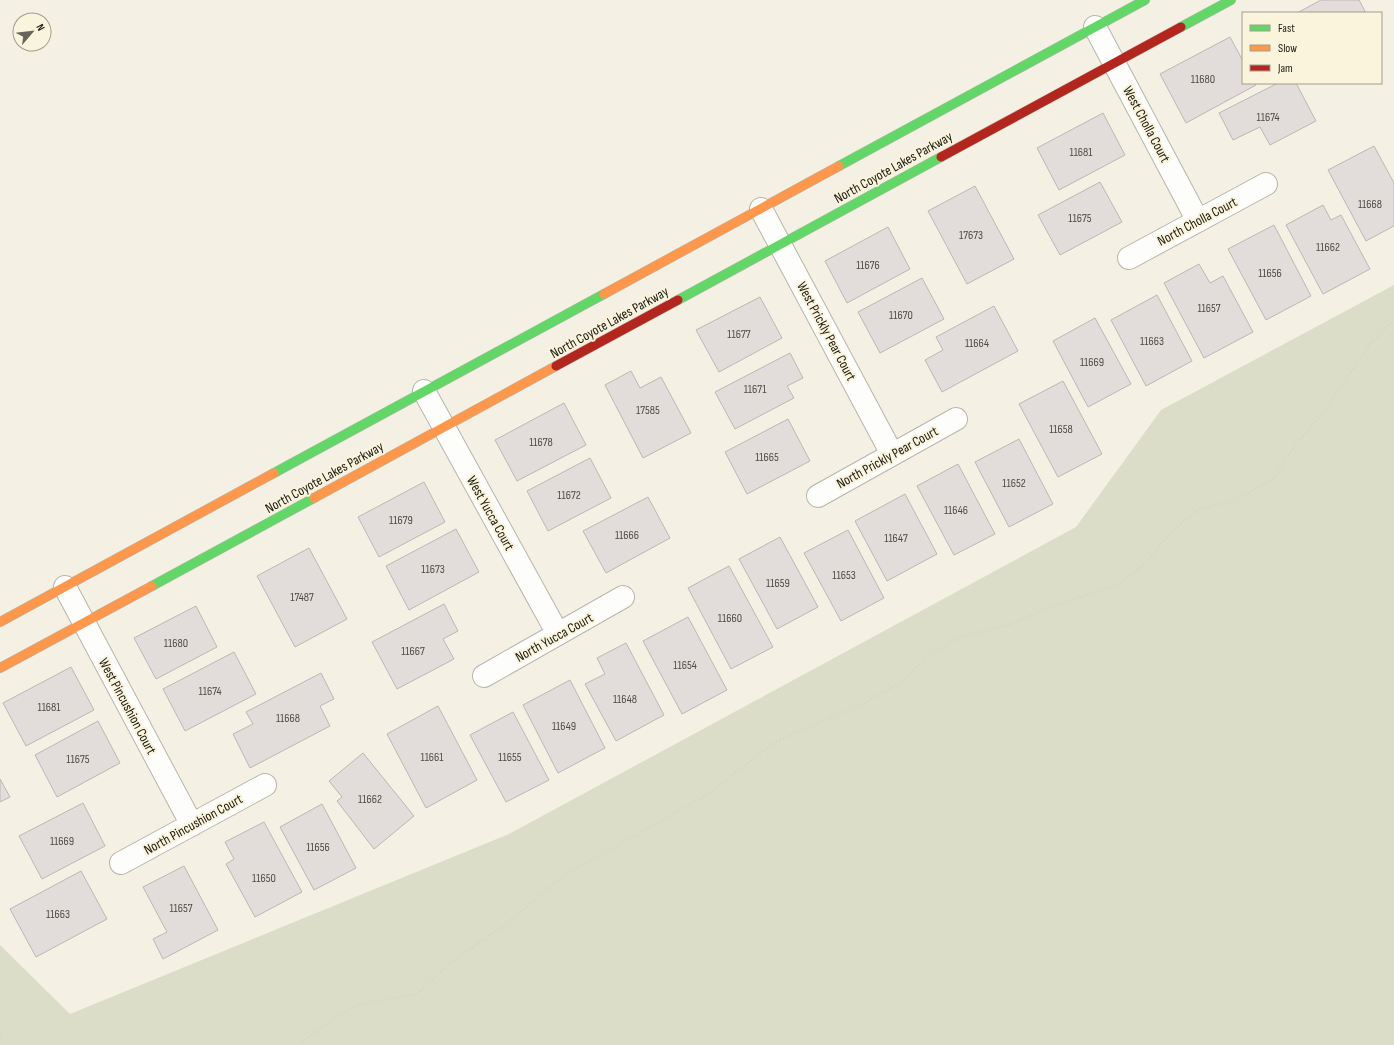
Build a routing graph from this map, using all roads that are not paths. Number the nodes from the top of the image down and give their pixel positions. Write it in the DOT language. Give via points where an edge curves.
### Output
graph roads {
  1 [pos="1145,0"];
  2 [pos="1230,0"];
  3 [pos="1095,27"];
  4 [pos="1114,63"];
  5 [pos="1266,184"];
  6 [pos="761,208"];
  7 [pos="1198,221"];
  8 [pos="780,245"];
  9 [pos="1129,258"];
  10 [pos="424,391"];
  11 [pos="956,418"];
  12 [pos="444,427"];
  13 [pos="892,454"];
  14 [pos="818,496"];
  15 [pos="65,587"];
  16 [pos="623,598"];
  17 [pos="0,622"];
  18 [pos="84,623"];
  19 [pos="558,634"];
  20 [pos="0,668"];
  21 [pos="484,676"];
  22 [pos="265,785"];
  23 [pos="192,825"];
  24 [pos="121,863"];
  1 -- 3 [label="street, North Coyote Lakes Parkway"];
  2 -- 4 [label="street, North Coyote Lakes Parkway"];
  3 -- 4 [label="street, West Cholla Court"];
  3 -- 6 [label="street, North Coyote Lakes Parkway"];
  4 -- 7 [label="street, West Cholla Court"];
  4 -- 8 [label="street, North Coyote Lakes Parkway"];
  5 -- 7 [label="street, North Cholla Court"];
  6 -- 8 [label="street, West Prickly Pear Court"];
  6 -- 10 [label="street, North Coyote Lakes Parkway"];
  7 -- 9 [label="street, North Cholla Court"];
  8 -- 12 [label="street, North Coyote Lakes Parkway"];
  8 -- 13 [label="street, West Prickly Pear Court"];
  10 -- 12 [label="street, West Yucca Court"];
  10 -- 15 [label="street, North Coyote Lakes Parkway"];
  11 -- 13 [label="street, North Prickly Pear Court"];
  12 -- 18 [label="street, North Coyote Lakes Parkway"];
  12 -- 19 [label="street, West Yucca Court"];
  13 -- 14 [label="street, North Prickly Pear Court"];
  15 -- 17 [label="street, North Coyote Lakes Parkway"];
  15 -- 18 [label="street, West Pincushion Court"];
  16 -- 19 [label="street, North Yucca Court"];
  18 -- 20 [label="street, North Coyote Lakes Parkway"];
  18 -- 23 [label="street, West Pincushion Court"];
  19 -- 21 [label="street, North Yucca Court"];
  22 -- 23 [label="street, North Pincushion Court"];
  23 -- 24 [label="street, North Pincushion Court"];
}
